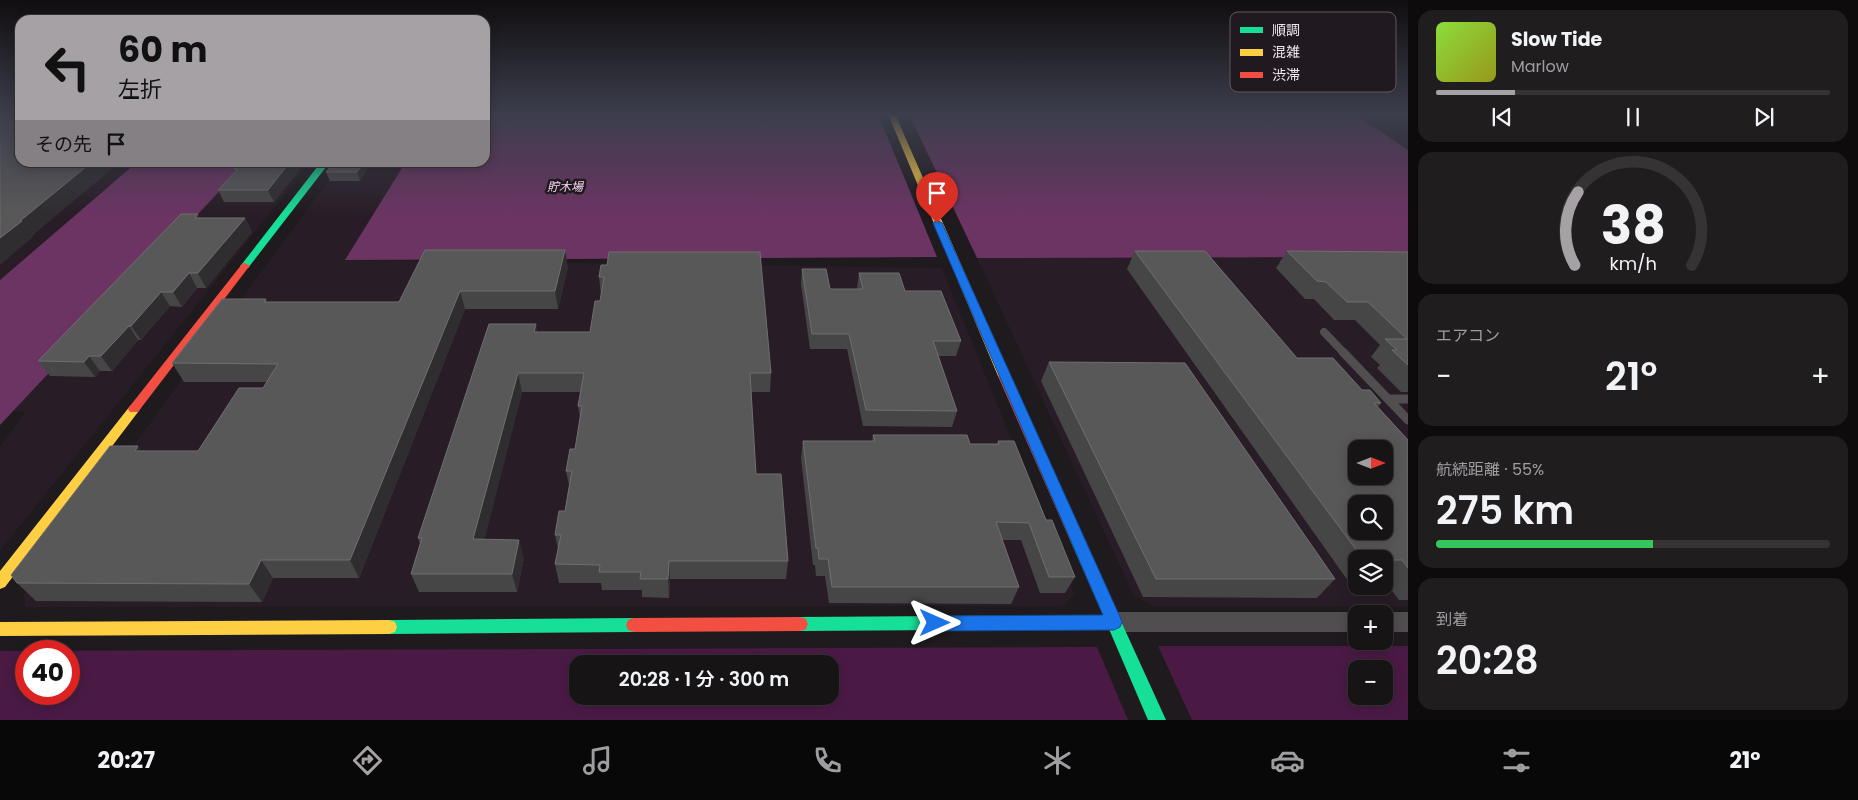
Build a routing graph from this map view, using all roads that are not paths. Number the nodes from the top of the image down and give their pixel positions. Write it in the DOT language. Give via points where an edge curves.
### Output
graph roads {
  1 [pos="905,148"];
  2 [pos="322,167"];
  3 [pos="1324,332"];
  4 [pos="1388,399"];
  5 [pos="1408,399"];
  6 [pos="1408,420"];
  7 [pos="0,582"];
  8 [pos="1114,622"];
  9 [pos="1348,622"];
  10 [pos="1393,622"];
  11 [pos="1408,622"];
  12 [pos="0,629"];
  13 [pos="1157,720"];
  1 -- 8 [label="street"];
  2 -- 7 [label="street"];
  3 -- 4 [label="lane"];
  4 -- 5 [label="lane"];
  4 -- 6 [label="lane"];
  8 -- 9 [label="street"];
  8 -- 12 [label="street"];
  8 -- 13 [label="street"];
  10 -- 11 [label="street"];
}
